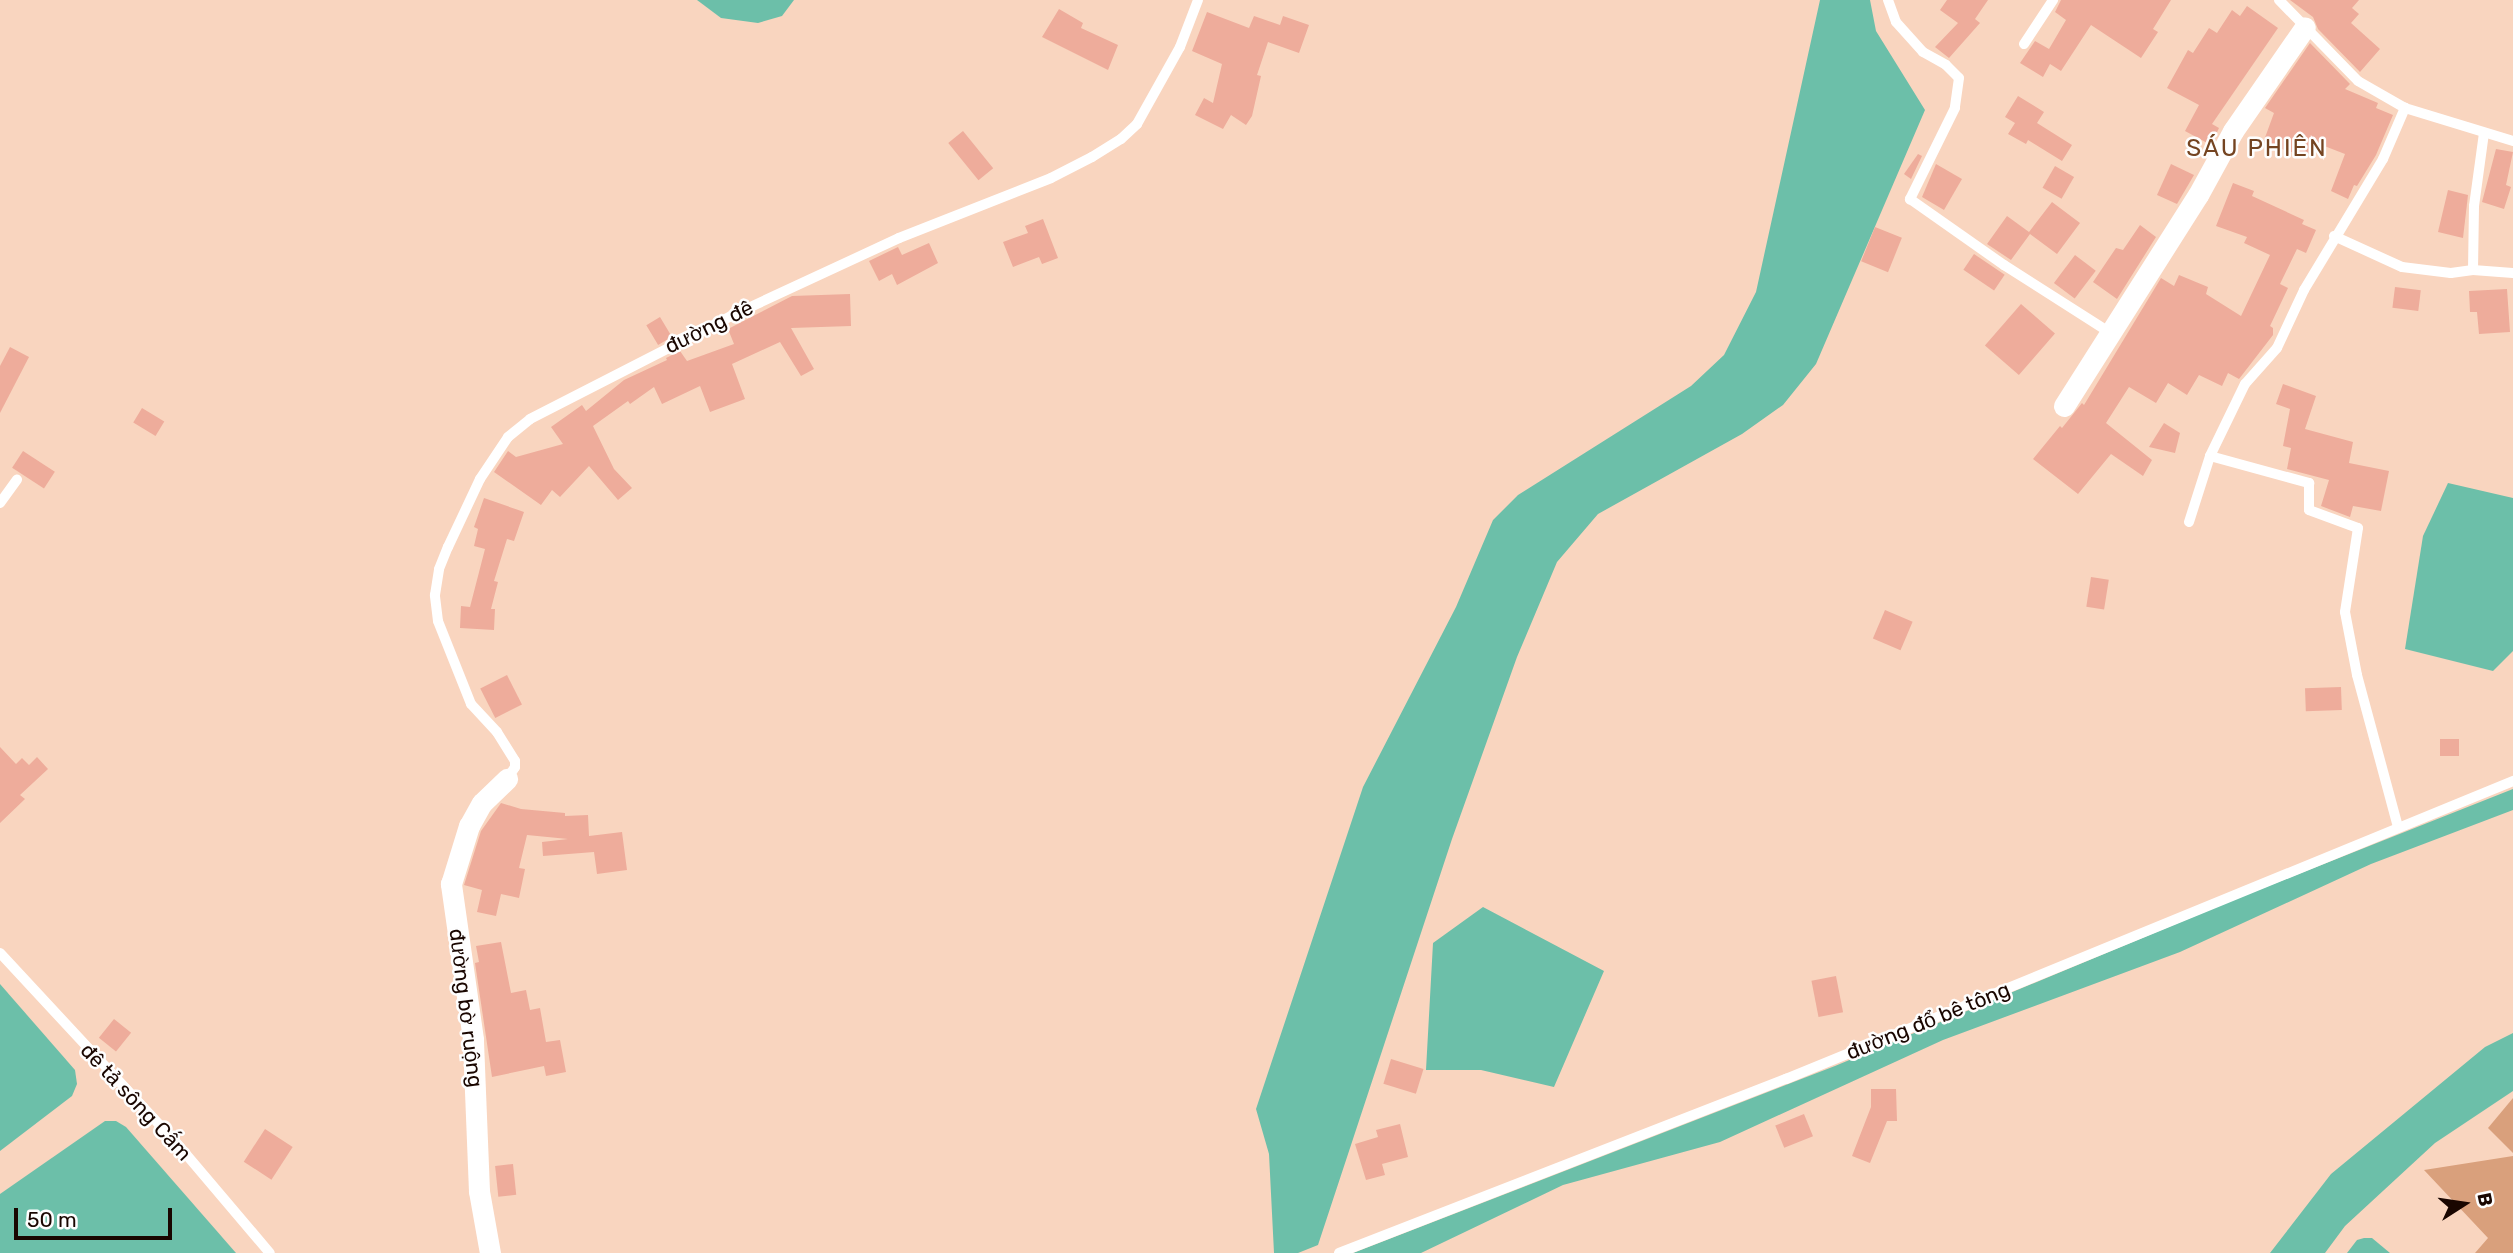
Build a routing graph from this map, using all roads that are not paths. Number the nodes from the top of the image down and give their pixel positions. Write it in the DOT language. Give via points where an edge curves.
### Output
graph roads {
  1 [pos="1198,0"];
  2 [pos="1888,0"];
  3 [pos="2053,0"];
  4 [pos="2279,0"];
  5 [pos="2305,27"];
  6 [pos="2024,44"];
  7 [pos="2405,108"];
  8 [pos="2484,133"];
  9 [pos="2513,141"];
  10 [pos="2334,236"];
  11 [pos="2473,270"];
  12 [pos="2513,273"];
  13 [pos="2109,332"];
  14 [pos="2064,406"];
  15 [pos="2210,456"];
  16 [pos="17,480"];
  17 [pos="0,503"];
  18 [pos="2189,522"];
  19 [pos="507,779"];
  20 [pos="2513,781"];
  21 [pos="2398,827"];
  22 [pos="0,953"];
  23 [pos="270,1253"];
  24 [pos="490,1253"];
  25 [pos="1339,1253"];
  1 -- 19 [label="lane, đường đê" via="1180,47 1137,124 1102,151 1051,178 899,238 731,316 566,399 508,437 480,479 448,547 435,595 438,621 471,704 515,761"];
  2 -- 13 [label="lane" via="1895,22 1923,52 1959,78 1955,108 1910,198"];
  3 -- 6 [label="lane"];
  4 -- 5 [label="lane"];
  5 -- 7 [label="lane" via="2358,81"];
  5 -- 13 [label="street" via="2233,131 2198,195"];
  7 -- 8 [label="lane"];
  7 -- 10 [label="lane" via="2383,159"];
  8 -- 9 [label="lane"];
  8 -- 11 [label="lane" via="2474,206"];
  10 -- 11 [label="lane" via="2402,267 2451,274"];
  10 -- 15 [label="lane" via="2277,348 2245,384"];
  11 -- 12 [label="lane"];
  13 -- 14 [label="street"];
  15 -- 18 [label="lane"];
  15 -- 21 [label="lane" via="2309,483 2309,510 2358,528 2345,612"];
  16 -- 17 [label="lane"];
  19 -- 24 [label="street, đường bờ ruộng" via="482,803 469,827 451,884 474,1039 479,1191"];
  20 -- 21 [label="lane, đường đổ bê tông"];
  21 -- 25 [label="lane, đường đổ bê tông" via="1786,1079"];
  22 -- 23 [label="lane, đê tả sông Cấm" via="174,1140"];
}
